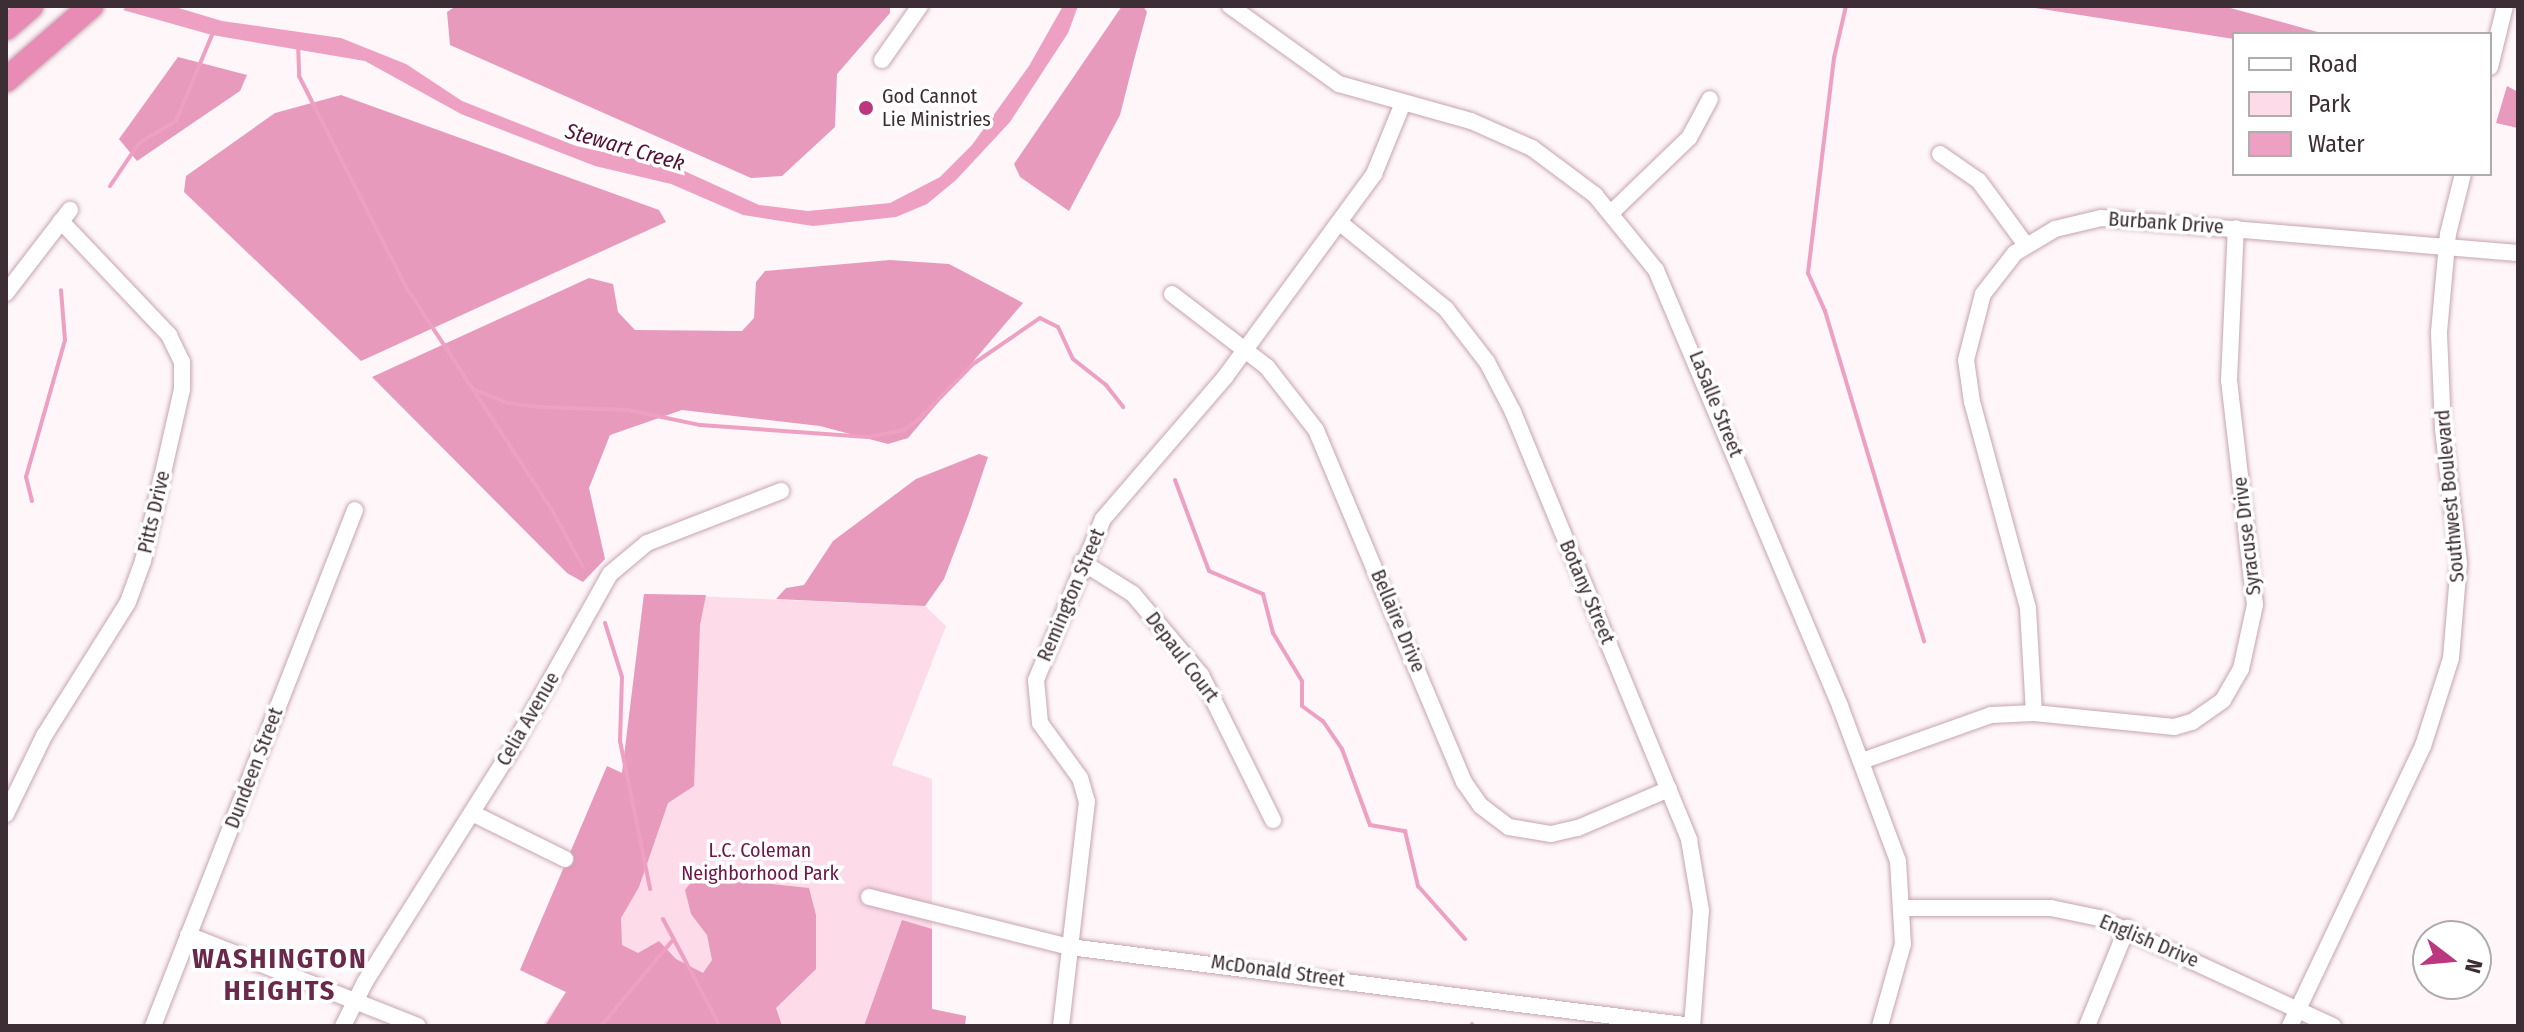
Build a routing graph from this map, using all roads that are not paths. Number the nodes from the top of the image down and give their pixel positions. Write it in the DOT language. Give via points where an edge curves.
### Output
graph roads {
  1 [pos="31,6"];
  2 [pos="91,6"];
  3 [pos="920,6"];
  4 [pos="1230,6"];
  5 [pos="2505,6"];
  6 [pos="1250,12"];
  7 [pos="6,28"];
  8 [pos="2492,59"];
  9 [pos="882,60"];
  10 [pos="6,80"];
  11 [pos="1710,99"];
  12 [pos="1403,103"];
  13 [pos="1940,154"];
  14 [pos="2463,176"];
  15 [pos="1612,212"];
  16 [pos="1339,222"];
  17 [pos="2236,228"];
  18 [pos="2026,245"];
  19 [pos="2447,246"];
  20 [pos="2518,253"];
  21 [pos="6,293"];
  22 [pos="1172,294"];
  23 [pos="1245,350"];
  24 [pos="781,491"];
  25 [pos="355,510"];
  26 [pos="1082,562"];
  27 [pos="2034,713"];
  28 [pos="1862,761"];
  29 [pos="1669,789"];
  30 [pos="472,813"];
  31 [pos="6,814"];
  32 [pos="1273,820"];
  33 [pos="565,859"];
  34 [pos="869,897"];
  35 [pos="1905,908"];
  36 [pos="2127,928"];
  37 [pos="188,935"];
  38 [pos="1070,947"];
  39 [pos="354,1002"];
  40 [pos="2297,1009"];
  41 [pos="153,1026"];
  42 [pos="343,1026"];
  43 [pos="418,1026"];
  44 [pos="1061,1026"];
  45 [pos="1692,1026"];
  46 [pos="1880,1026"];
  47 [pos="2087,1026"];
  48 [pos="2290,1026"];
  49 [pos="2333,1026"];
  1 -- 7 [label="highway"];
  2 -- 10 [label="highway"];
  3 -- 9 [label="street"];
  4 -- 6 [label="street, LaSalle Street"];
  5 -- 8 [label="street"];
  6 -- 12 [label="street, LaSalle Street" via="1339,84"];
  11 -- 15 [label="street" via="1689,138"];
  12 -- 15 [label="street, LaSalle Street" via="1515,139 1564,170"];
  12 -- 16 [label="street, Remington Street" via="1387,149"];
  13 -- 18 [label="street" via="1979,181"];
  14 -- 19 [label="street, Southwest Boulevard"];
  15 -- 28 [label="street, LaSalle Street" via="1650,261 1677,310"];
  16 -- 23 [label="street, Remington Street"];
  16 -- 29 [label="street, Botany Street" via="1422,286 1487,362 1513,412"];
  17 -- 18 [label="street, Burbank Drive" via="2101,218 2055,229"];
  17 -- 19 [label="street, Burbank Drive"];
  17 -- 27 [label="street, Syracuse Drive" via="2229,380 2255,605 2241,669 2223,700 2184,725 2153,727"];
  18 -- 27 [label="street, Burbank Drive" via="1983,294 1966,360 1972,402 2028,608"];
  19 -- 20 [label="street, Burbank Drive"];
  19 -- 40 [label="street, Southwest Boulevard" via="2439,379 2459,563 2451,658 2423,746"];
  21 -- 31 [label="street, Pitts Drive" via="65,216 169,335 182,362 182,389 143,561 128,602 44,736"];
  22 -- 23 [label="street, Bellaire Drive"];
  23 -- 26 [label="street, Remington Street" via="1122,493"];
  23 -- 29 [label="street, Bellaire Drive" via="1284,385 1316,430 1464,782 1481,806 1509,827 1551,834 1578,828"];
  24 -- 30 [label="street, Celia Avenue" via="647,543 622,560"];
  25 -- 37 [label="street, Dundeen Street"];
  26 -- 32 [label="street, Depaul Court" via="1133,594 1201,675"];
  26 -- 38 [label="street, Remington Street" via="1034,696 1040,723 1080,778 1087,802"];
  27 -- 28 [label="street, Syracuse Drive" via="1970,719"];
  28 -- 35 [label="street, LaSalle Street" via="1898,861"];
  29 -- 45 [label="street, Botany Street" via="1689,840 1701,910"];
  30 -- 33 [label="street"];
  30 -- 39 [label="street, Celia Avenue"];
  34 -- 38 [label="street, McDonald Street"];
  35 -- 36 [label="street, English Drive" via="2051,908"];
  35 -- 46 [label="street, LaSalle Street" via="1898,974"];
  36 -- 40 [label="street, English Drive"];
  36 -- 47 [label="street"];
  37 -- 39 [label="street"];
  37 -- 41 [label="street, Dundeen Street"];
  38 -- 44 [label="street, Remington Street"];
  38 -- 45 [label="street, McDonald Street"];
  39 -- 42 [label="street, Celia Avenue"];
  39 -- 43 [label="street"];
  40 -- 48 [label="street, Southwest Boulevard"];
  40 -- 49 [label="street, English Drive"];
}
